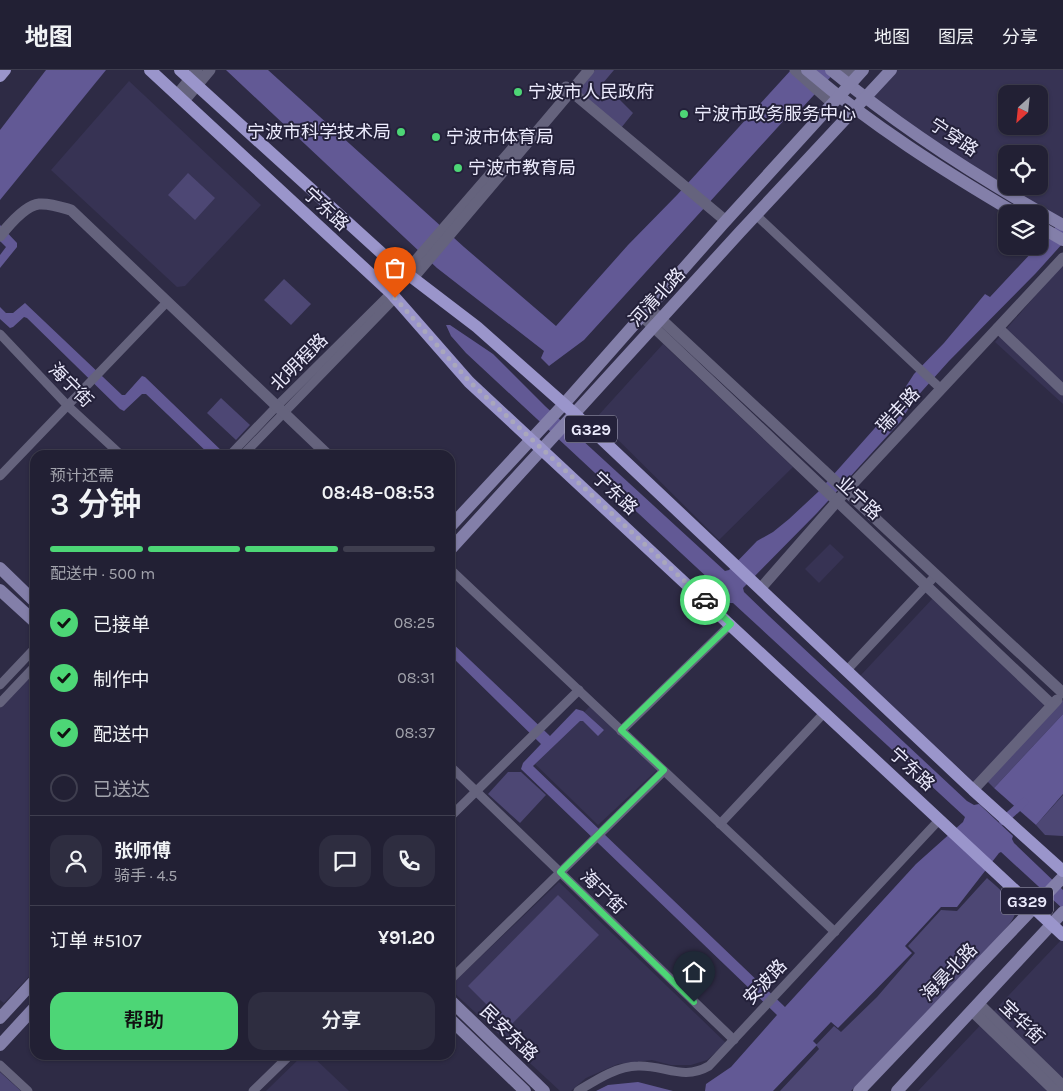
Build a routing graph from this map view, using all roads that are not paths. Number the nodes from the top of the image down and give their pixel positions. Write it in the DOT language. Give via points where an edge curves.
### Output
graph roads {
  1 [pos="5,70"];
  2 [pos="150,70"];
  3 [pos="210,70"];
  4 [pos="580,70"];
  5 [pos="589,70"];
  6 [pos="794,70"];
  7 [pos="807,70"];
  8 [pos="891,70"];
  9 [pos="846,74"];
  10 [pos="0,76"];
  11 [pos="191,76"];
  12 [pos="819,85"];
  13 [pos="567,91"];
  14 [pos="180,98"];
  15 [pos="866,98"];
  16 [pos="835,100"];
  17 [pos="855,109"];
  18 [pos="1002,205"];
  19 [pos="756,215"];
  20 [pos="724,223"];
  21 [pos="1063,225"];
  22 [pos="1048,231"];
  23 [pos="0,236"];
  24 [pos="1063,240"];
  25 [pos="1063,258"];
  26 [pos="409,275"];
  27 [pos="393,295"];
  28 [pos="167,302"];
  29 [pos="646,312"];
  30 [pos="657,323"];
  31 [pos="998,328"];
  32 [pos="0,334"];
  33 [pos="941,389"];
  34 [pos="1063,390"];
  35 [pos="564,404"];
  36 [pos="68,406"];
  37 [pos="279,410"];
  38 [pos="574,413"];
  39 [pos="532,439"];
  40 [pos="542,448"];
  41 [pos="116,450"];
  42 [pos="235,450"];
  43 [pos="247,450"];
  44 [pos="323,450"];
  45 [pos="0,476"];
  46 [pos="846,491"];
  47 [pos="837,502"];
  48 [pos="455,522"];
  49 [pos="455,544"];
  50 [pos="0,568"];
  51 [pos="455,574"];
  52 [pos="936,575"];
  53 [pos="926,586"];
  54 [pos="760,588"];
  55 [pos="0,590"];
  56 [pos="30,597"];
  57 [pos="30,617"];
  58 [pos="731,624"];
  59 [pos="30,653"];
  60 [pos="847,670"];
  61 [pos="30,671"];
  62 [pos="0,685"];
  63 [pos="579,690"];
  64 [pos="1063,693"];
  65 [pos="0,703"];
  66 [pos="1052,705"];
  67 [pos="825,712"];
  68 [pos="621,730"];
  69 [pos="664,770"];
  70 [pos="455,771"];
  71 [pos="974,790"];
  72 [pos="476,791"];
  73 [pos="455,812"];
  74 [pos="940,819"];
  75 [pos="720,824"];
  76 [pos="1063,871"];
  77 [pos="560,872"];
  78 [pos="1063,877"];
  79 [pos="1035,908"];
  80 [pos="1063,912"];
  81 [pos="1052,924"];
  82 [pos="835,932"];
  83 [pos="1063,935"];
  84 [pos="455,975"];
  85 [pos="30,985"];
  86 [pos="455,1005"];
  87 [pos="975,1007"];
  88 [pos="30,1012"];
  89 [pos="0,1018"];
  90 [pos="455,1024"];
  91 [pos="734,1040"];
  92 [pos="0,1045"];
  93 [pos="285,1060"];
  94 [pos="0,1065"];
  95 [pos="1063,1086"];
  96 [pos="28,1091"];
  97 [pos="253,1091"];
  98 [pos="525,1091"];
  99 [pos="544,1091"];
  100 [pos="578,1091"];
  101 [pos="858,1091"];
  102 [pos="896,1091"];
  103 [pos="1055,1091"];
  1 -- 10 [label="main road"];
  2 -- 14 [label="main road, 宁东路 / G329"];
  3 -- 11 [label="street"];
  4 -- 13 [label="street"];
  5 -- 13 [label="street"];
  6 -- 12 [label="street"];
  7 -- 12 [label="main road, 宁穿路"];
  8 -- 15 [label="main road, 河清北路"];
  9 -- 15 [label="main road, 宁穿路"];
  9 -- 16 [label="main road, 河清北路"];
  11 -- 14 [label="street"];
  11 -- 26 [label="main road, 宁东路 / G329" via="388,260"];
  12 -- 16 [label="main road, 宁穿路"];
  13 -- 20 [label="street"];
  13 -- 26 [label="street"];
  14 -- 27 [label="main road, 宁东路 / G329"];
  15 -- 17 [label="main road, 河清北路"];
  15 -- 21 [label="main road, 宁穿路" via="968,168"];
  16 -- 17 [label="main road, 宁穿路"];
  16 -- 20 [label="main road, 河清北路"];
  17 -- 18 [label="main road, 宁穿路"];
  17 -- 19 [label="main road, 河清北路"];
  19 -- 30 [label="main road, 河清北路"];
  19 -- 33 [label="street"];
  20 -- 29 [label="main road, 河清北路"];
  22 -- 24 [label="main road"];
  23 -- 28 [label="street" via="16,217 38,204 71,210"];
  25 -- 31 [label="street, 瑞丰路"];
  26 -- 35 [label="main road, 宁东路 / G329" via="477,327"];
  27 -- 37 [label="street, 北明程路"];
  27 -- 39 [label="main road, 宁东路 / G329" via="470,382"];
  28 -- 36 [label="street"];
  28 -- 37 [label="street"];
  29 -- 30 [label="street, 业宁路"];
  29 -- 35 [label="main road, 河清北路"];
  30 -- 38 [label="main road, 河清北路"];
  30 -- 46 [label="street, 业宁路"];
  30 -- 47 [label="street, 业宁路"];
  31 -- 33 [label="street, 瑞丰路"];
  31 -- 34 [label="street"];
  32 -- 36 [label="street, 海宁街"];
  33 -- 46 [label="street, 瑞丰路"];
  35 -- 38 [label="main road, 宁东路 / G329"];
  35 -- 39 [label="main road, 河清北路"];
  36 -- 41 [label="street, 海宁街"];
  36 -- 45 [label="street"];
  37 -- 42 [label="street, 北明程路"];
  37 -- 43 [label="street, 北明程路"];
  37 -- 44 [label="street"];
  38 -- 40 [label="main road, 河清北路"];
  38 -- 54 [label="main road, 宁东路 / G329"];
  39 -- 40 [label="main road, 宁东路 / G329"];
  39 -- 48 [label="main road, 河清北路"];
  40 -- 49 [label="main road, 河清北路"];
  40 -- 58 [label="main road, 宁东路 / G329"];
  46 -- 47 [label="street, 瑞丰路"];
  46 -- 52 [label="street, 业宁路"];
  47 -- 53 [label="street, 业宁路"];
  47 -- 54 [label="street, 瑞丰路"];
  50 -- 56 [label="main road"];
  51 -- 63 [label="street"];
  52 -- 53 [label="street"];
  52 -- 64 [label="street, 业宁路"];
  53 -- 60 [label="street"];
  53 -- 66 [label="street, 业宁路"];
  54 -- 60 [label="main road, 宁东路 / G329"];
  55 -- 57 [label="main road"];
  58 -- 67 [label="main road, 宁东路 / G329"];
  58 -- 68 [label="street"];
  59 -- 62 [label="street"];
  60 -- 71 [label="main road, 宁东路 / G329"];
  61 -- 65 [label="street"];
  63 -- 68 [label="street"];
  63 -- 72 [label="street"];
  64 -- 66 [label="street"];
  66 -- 71 [label="street"];
  67 -- 74 [label="main road, 宁东路 / G329"];
  67 -- 75 [label="street"];
  68 -- 69 [label="street"];
  69 -- 75 [label="street"];
  69 -- 77 [label="street"];
  70 -- 72 [label="street, 海宁街"];
  71 -- 76 [label="main road, 宁东路 / G329"];
  72 -- 73 [label="street"];
  72 -- 77 [label="street, 海宁街"];
  74 -- 79 [label="main road, 宁东路 / G329"];
  74 -- 82 [label="street, 安波路"];
  75 -- 82 [label="street"];
  77 -- 84 [label="street"];
  77 -- 91 [label="street, 海宁街"];
  78 -- 79 [label="main road, 海晏北路"];
  79 -- 81 [label="main road, 宁东路 / G329"];
  79 -- 101 [label="main road, 海晏北路"];
  80 -- 81 [label="main road"];
  81 -- 83 [label="main road, 宁东路 / G329"];
  81 -- 87 [label="main road"];
  82 -- 91 [label="street, 安波路"];
  85 -- 89 [label="main road"];
  86 -- 99 [label="main road, 民安东路"];
  87 -- 95 [label="street, 宝华街"];
  87 -- 102 [label="main road"];
  87 -- 103 [label="street, 宝华街"];
  88 -- 92 [label="main road"];
  90 -- 98 [label="main road, 民安东路"];
  91 -- 100 [label="street, 安波路" via="703,1070 678,1073 635,1066 607,1074"];
  93 -- 97 [label="street"];
  94 -- 96 [label="street"];
}
